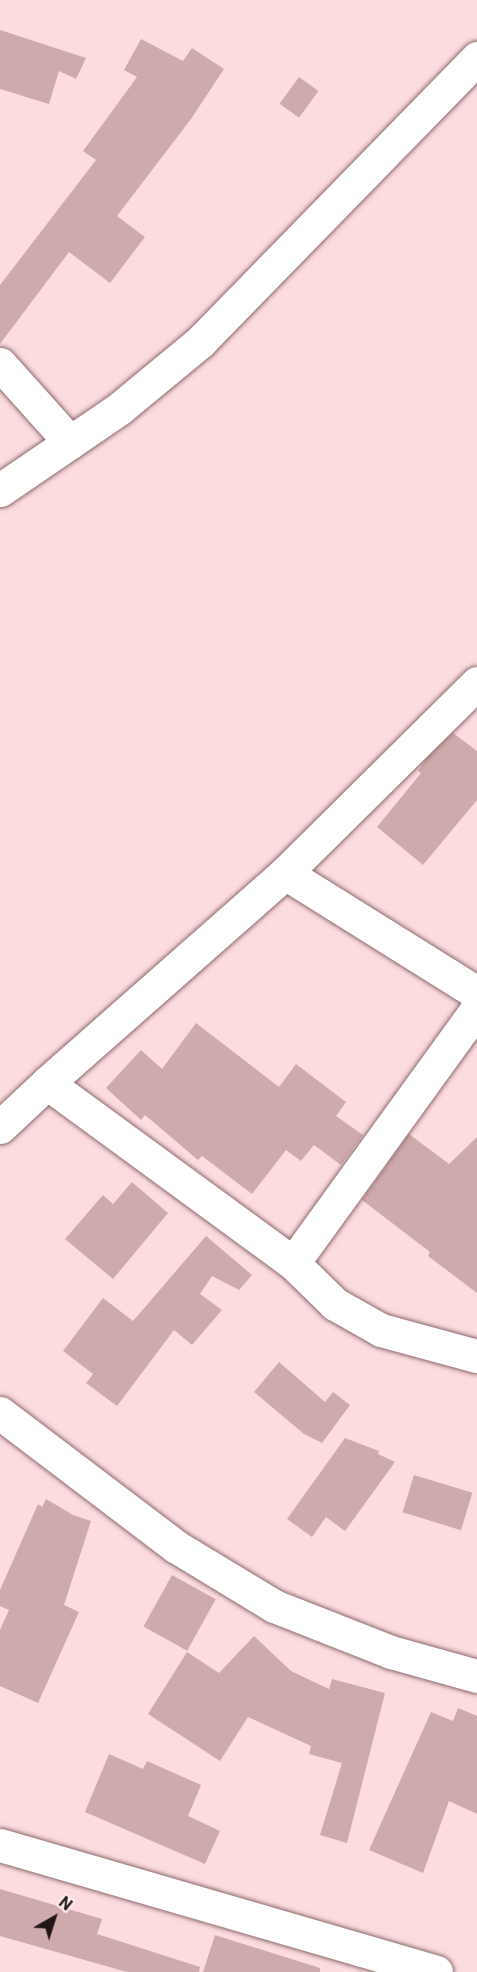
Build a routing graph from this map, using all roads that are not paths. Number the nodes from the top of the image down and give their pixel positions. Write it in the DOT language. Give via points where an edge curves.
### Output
graph roads {
  1 [pos="477,57"];
  2 [pos="0,364"];
  3 [pos="70,442"];
  4 [pos="0,490"];
  5 [pos="477,683"];
  6 [pos="285,873"];
  7 [pos="477,993"];
  8 [pos="477,1009"];
  9 [pos="47,1083"];
  10 [pos="0,1127"];
  11 [pos="293,1263"];
  12 [pos="477,1356"];
  13 [pos="0,1413"];
  14 [pos="477,1676"];
  15 [pos="0,1845"];
  16 [pos="436,1972"];
  1 -- 3 [label="street" via="200,342 120,408"];
  2 -- 3 [label="street"];
  3 -- 4 [label="street"];
  5 -- 6 [label="street"];
  6 -- 7 [label="street"];
  6 -- 9 [label="street"];
  8 -- 11 [label="street"];
  9 -- 10 [label="street"];
  9 -- 11 [label="street"];
  11 -- 12 [label="street" via="334,1304 381,1330"];
  13 -- 14 [label="street" via="175,1546 274,1606 391,1652"];
  15 -- 16 [label="street"];
}
